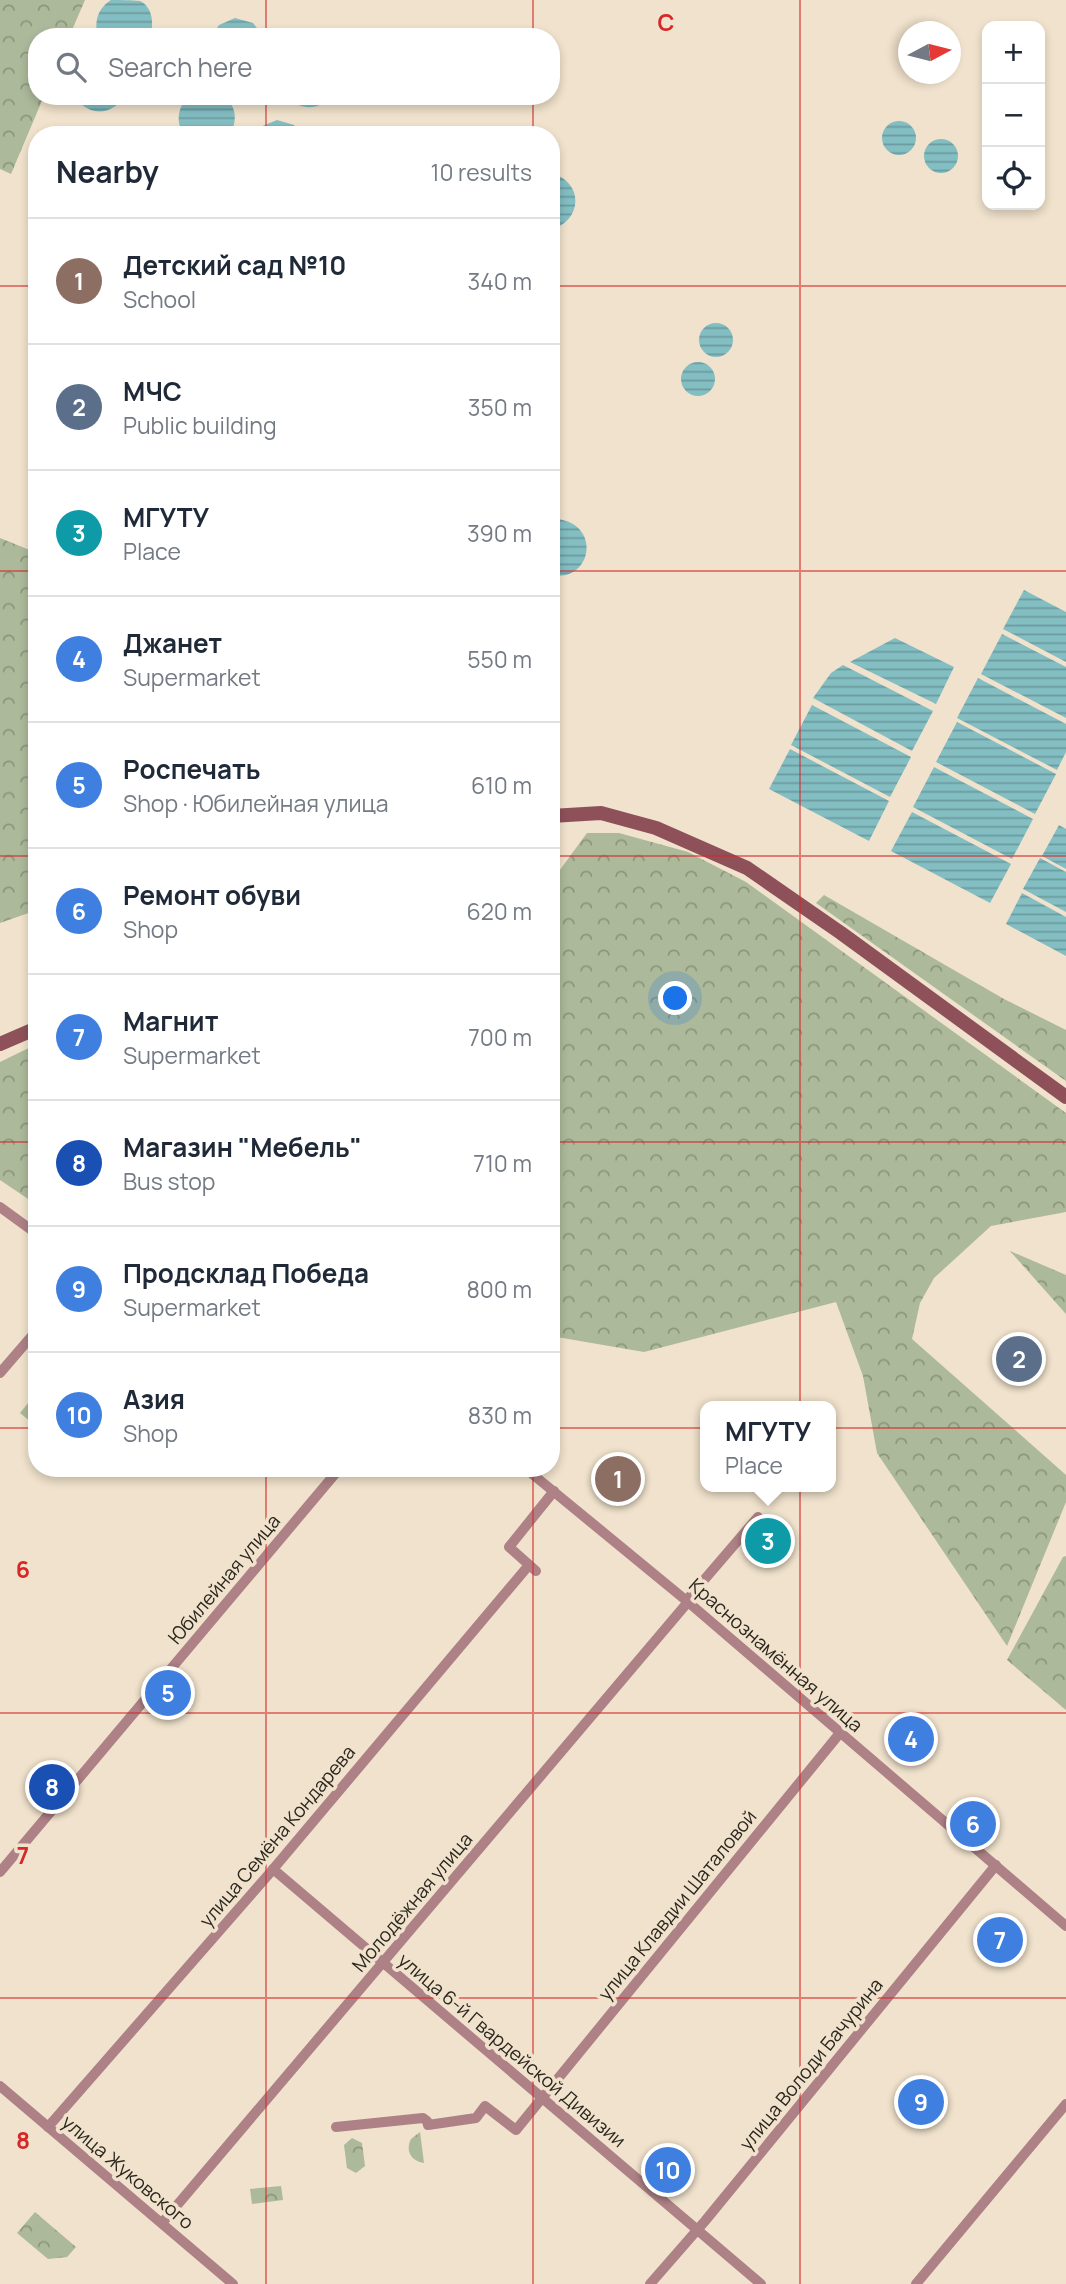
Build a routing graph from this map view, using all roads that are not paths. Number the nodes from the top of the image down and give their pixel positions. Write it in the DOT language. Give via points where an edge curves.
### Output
graph roads {
  1 [pos="560,815"];
  2 [pos="28,1032"];
  3 [pos="0,1044"];
  4 [pos="1066,1097"];
  5 [pos="0,1207"];
  6 [pos="28,1227"];
  7 [pos="28,1340"];
  8 [pos="0,1373"];
  9 [pos="332,1477"];
  10 [pos="536,1477"];
  11 [pos="554,1491"];
  12 [pos="758,1517"];
  13 [pos="687,1602"];
  14 [pos="840,1733"];
  15 [pos="996,1865"];
  16 [pos="273,1869"];
  17 [pos="0,1872"];
  18 [pos="1066,1926"];
  19 [pos="382,1963"];
  20 [pos="0,2087"];
  21 [pos="541,2099"];
  22 [pos="1066,2104"];
  23 [pos="48,2127"];
  24 [pos="336,2127"];
  25 [pos="162,2223"];
  26 [pos="698,2230"];
  27 [pos="233,2284"];
  28 [pos="650,2284"];
  29 [pos="761,2284"];
  30 [pos="916,2284"];
  1 -- 4 [label="main road" via="601,813 656,828 747,868"];
  2 -- 3 [label="main road"];
  5 -- 6 [label="street"];
  7 -- 8 [label="street"];
  9 -- 17 [label="street, Юбилейная улица"];
  10 -- 11 [label="street, Краснознамённая улица"];
  11 -- 13 [label="street, Краснознамённая улица"];
  11 -- 16 [label="street, улица Семёна Кондарева" via="509,1547 532,1567"];
  12 -- 13 [label="street, Молодёжная улица"];
  13 -- 14 [label="street, Краснознамённая улица"];
  13 -- 19 [label="street, Молодёжная улица"];
  14 -- 15 [label="street, Краснознамённая улица"];
  14 -- 21 [label="street, улица Клавдии Шаталовой"];
  15 -- 18 [label="street, Краснознамённая улица"];
  15 -- 26 [label="street, улица Володи Бачурина"];
  16 -- 19 [label="street, улица 6-й Гвардейской Дивизии"];
  16 -- 23 [label="street, улица Семёна Кондарева"];
  19 -- 21 [label="street, улица 6-й Гвардейской Дивизии"];
  19 -- 25 [label="street, Молодёжная улица"];
  20 -- 23 [label="street, улица Жуковского"];
  21 -- 24 [label="street, улица Клавдии Шаталовой" via="516,2130 485,2106 476,2118 428,2125 423,2118"];
  21 -- 26 [label="street, улица 6-й Гвардейской Дивизии"];
  22 -- 30 [label="street"];
  23 -- 25 [label="street, улица Жуковского"];
  25 -- 27 [label="street, улица Жуковского"];
  26 -- 28 [label="street, улица Володи Бачурина"];
  26 -- 29 [label="street, улица 6-й Гвардейской Дивизии"];
}
